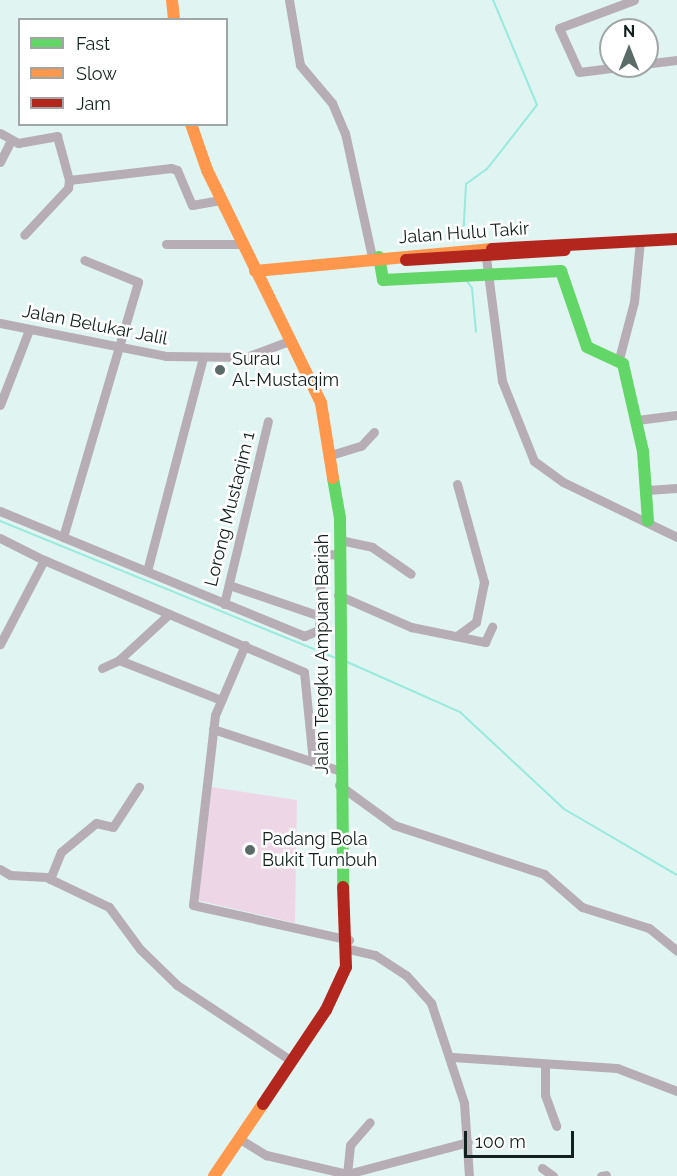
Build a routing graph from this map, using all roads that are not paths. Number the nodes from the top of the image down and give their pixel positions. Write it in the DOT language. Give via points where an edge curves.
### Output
graph roads {
  1 [pos="172,0"];
  2 [pos="289,0"];
  3 [pos="634,0"];
  4 [pos="174,18"];
  5 [pos="677,60"];
  6 [pos="192,126"];
  7 [pos="0,133"];
  8 [pos="10,142"];
  9 [pos="0,162"];
  10 [pos="69,180"];
  11 [pos="221,200"];
  12 [pos="24,235"];
  13 [pos="677,239"];
  14 [pos="640,241"];
  15 [pos="166,244"];
  16 [pos="242,244"];
  17 [pos="485,254"];
  18 [pos="381,257"];
  19 [pos="84,260"];
  20 [pos="255,271"];
  21 [pos="488,273"];
  22 [pos="0,323"];
  23 [pos="29,330"];
  24 [pos="289,341"];
  25 [pos="117,349"];
  26 [pos="203,358"];
  27 [pos="619,359"];
  28 [pos="0,405"];
  29 [pos="677,415"];
  30 [pos="637,420"];
  31 [pos="268,421"];
  32 [pos="374,432"];
  33 [pos="334,454"];
  34 [pos="457,484"];
  35 [pos="677,488"];
  36 [pos="647,490"];
  37 [pos="0,511"];
  38 [pos="648,521"];
  39 [pos="63,537"];
  40 [pos="677,537"];
  41 [pos="0,538"];
  42 [pos="340,540"];
  43 [pos="339,555"];
  44 [pos="44,560"];
  45 [pos="147,571"];
  46 [pos="411,574"];
  47 [pos="229,585"];
  48 [pos="338,595"];
  49 [pos="224,604"];
  50 [pos="169,614"];
  51 [pos="320,616"];
  52 [pos="492,627"];
  53 [pos="457,636"];
  54 [pos="0,644"];
  55 [pos="245,645"];
  56 [pos="119,660"];
  57 [pos="102,668"];
  58 [pos="221,700"];
  59 [pos="213,729"];
  60 [pos="313,762"];
  61 [pos="338,770"];
  62 [pos="339,785"];
  63 [pos="139,787"];
  64 [pos="0,869"];
  65 [pos="50,879"];
  66 [pos="349,945"];
  67 [pos="677,951"];
  68 [pos="452,1057"];
  69 [pos="292,1061"];
  70 [pos="545,1066"];
  71 [pos="677,1091"];
  72 [pos="370,1122"];
  73 [pos="556,1126"];
  74 [pos="240,1139"];
  75 [pos="468,1142"];
  76 [pos="542,1168"];
  77 [pos="346,1174"];
  78 [pos="214,1176"];
  79 [pos="469,1176"];
  80 [pos="553,1176"];
  1 -- 4 [label="main road"];
  2 -- 18 [label="street" via="300,65 342,124"];
  3 -- 5 [label="street" via="560,28 579,72"];
  6 -- 11 [label="main road, Jalan Tengku Ampuan Bariah"];
  7 -- 8 [label="street"];
  8 -- 9 [label="street"];
  8 -- 10 [label="street" via="57,136"];
  10 -- 11 [label="street" via="171,168 177,170 192,205"];
  10 -- 12 [label="street" via="68,188"];
  11 -- 16 [label="main road, Jalan Tengku Ampuan Bariah"];
  13 -- 14 [label="main road, Jalan Hulu Takir"];
  14 -- 17 [label="main road, Jalan Hulu Takir"];
  14 -- 27 [label="street" via="634,302"];
  15 -- 16 [label="street"];
  16 -- 20 [label="main road, Jalan Tengku Ampuan Bariah"];
  17 -- 18 [label="main road, Jalan Hulu Takir"];
  17 -- 21 [label="street"];
  18 -- 20 [label="main road, Jalan Hulu Takir"];
  18 -- 21 [label="main road" via="383,280"];
  19 -- 25 [label="street" via="138,282"];
  20 -- 24 [label="main road, Jalan Tengku Ampuan Bariah"];
  21 -- 27 [label="main road" via="558,269 587,347"];
  21 -- 38 [label="street" via="502,381 534,461 563,482"];
  22 -- 23 [label="street, Jalan Belukar Jalil"];
  23 -- 25 [label="street, Jalan Belukar Jalil"];
  23 -- 28 [label="street"];
  24 -- 26 [label="street, Jalan Belukar Jalil" via="246,357"];
  24 -- 33 [label="main road, Jalan Tengku Ampuan Bariah" via="321,403"];
  25 -- 26 [label="street, Jalan Belukar Jalil"];
  25 -- 39 [label="street"];
  26 -- 45 [label="street"];
  27 -- 30 [label="main road"];
  29 -- 30 [label="street"];
  30 -- 36 [label="main road"];
  31 -- 47 [label="street, Lorong Mustaqim 1"];
  32 -- 33 [label="street" via="361,446"];
  33 -- 42 [label="main road, Jalan Tengku Ampuan Bariah"];
  34 -- 53 [label="street" via="484,582 476,621"];
  35 -- 36 [label="street"];
  36 -- 38 [label="main road"];
  37 -- 39 [label="street"];
  38 -- 40 [label="street"];
  39 -- 45 [label="street"];
  41 -- 44 [label="street"];
  42 -- 43 [label="main road, Jalan Tengku Ampuan Bariah"];
  42 -- 46 [label="street" via="372,547"];
  43 -- 48 [label="main road, Jalan Tengku Ampuan Bariah"];
  43 -- 51 [label="street" via="329,554 321,561"];
  44 -- 50 [label="street"];
  44 -- 54 [label="street"];
  45 -- 49 [label="street"];
  47 -- 49 [label="street, Lorong Mustaqim 1"];
  47 -- 51 [label="street"];
  48 -- 53 [label="street" via="396,622"];
  48 -- 61 [label="main road, Jalan Tengku Ampuan Bariah"];
  49 -- 51 [label="street" via="304,636 317,634"];
  50 -- 55 [label="street"];
  50 -- 56 [label="street"];
  52 -- 53 [label="street" via="485,642"];
  55 -- 58 [label="street"];
  55 -- 60 [label="street" via="304,672"];
  56 -- 57 [label="street"];
  56 -- 58 [label="street"];
  58 -- 59 [label="street"];
  59 -- 60 [label="street"];
  59 -- 66 [label="street" via="193,905"];
  60 -- 61 [label="street"];
  61 -- 62 [label="main road, Jalan Tengku Ampuan Bariah"];
  62 -- 66 [label="main road, Jalan Tengku Ampuan Bariah"];
  62 -- 67 [label="street" via="394,825 544,874 582,907 649,928"];
  63 -- 65 [label="street" via="113,827 96,823 61,852"];
  64 -- 65 [label="street" via="10,875"];
  65 -- 69 [label="street" via="109,907 140,949 177,985"];
  66 -- 68 [label="street" via="375,956 423,992"];
  66 -- 69 [label="main road, Jalan Tengku Ampuan Bariah" via="334,994"];
  68 -- 70 [label="street"];
  68 -- 75 [label="street"];
  69 -- 74 [label="main road, Jalan Tengku Ampuan Bariah"];
  70 -- 71 [label="street" via="637,1071"];
  70 -- 73 [label="street" via="545,1095"];
  72 -- 77 [label="street" via="350,1145"];
  74 -- 77 [label="street" via="266,1155"];
  74 -- 78 [label="main road, Jalan Tengku Ampuan Bariah"];
  75 -- 77 [label="street"];
  75 -- 79 [label="street"];
  76 -- 80 [label="street"];
}
